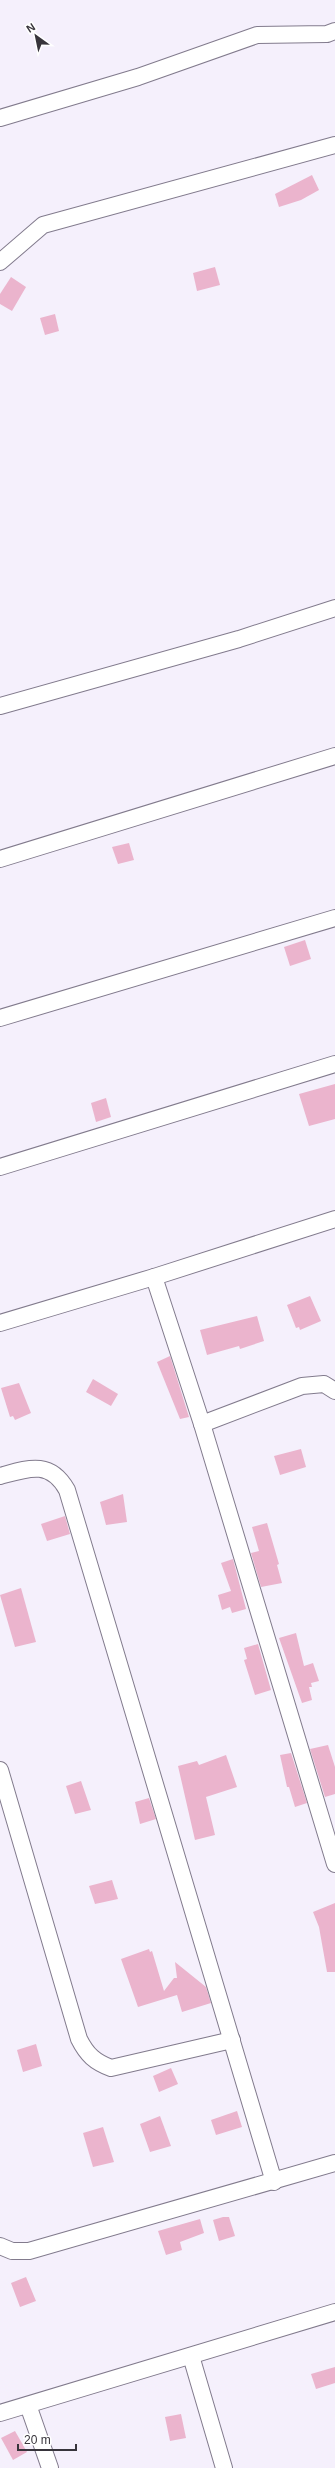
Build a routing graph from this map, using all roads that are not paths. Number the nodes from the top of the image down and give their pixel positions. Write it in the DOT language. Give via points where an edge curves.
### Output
graph roads {
  1 [pos="335,31"];
  2 [pos="0,118"];
  3 [pos="335,145"];
  4 [pos="0,262"];
  5 [pos="335,608"];
  6 [pos="0,706"];
  7 [pos="335,756"];
  8 [pos="0,859"];
  9 [pos="335,918"];
  10 [pos="0,1018"];
  11 [pos="335,1064"];
  12 [pos="0,1167"];
  13 [pos="335,1219"];
  14 [pos="154,1277"];
  15 [pos="0,1323"];
  16 [pos="335,1391"];
  17 [pos="202,1424"];
  18 [pos="0,1476"];
  19 [pos="0,1770"];
  20 [pos="335,1864"];
  21 [pos="232,2040"];
  22 [pos="335,2163"];
  23 [pos="274,2182"];
  24 [pos="0,2246"];
  25 [pos="335,2312"];
  26 [pos="191,2356"];
  27 [pos="28,2405"];
  28 [pos="0,2413"];
  29 [pos="50,2468"];
  30 [pos="224,2468"];
  1 -- 2 [label="street" via="327,34 257,35 138,77"];
  3 -- 4 [label="street" via="44,225"];
  5 -- 6 [label="street" via="239,639"];
  7 -- 8 [label="street"];
  9 -- 10 [label="street"];
  11 -- 12 [label="street"];
  13 -- 14 [label="street"];
  14 -- 15 [label="street"];
  14 -- 17 [label="street"];
  16 -- 17 [label="street" via="324,1384 302,1386"];
  17 -- 20 [label="street"];
  18 -- 21 [label="street" via="41,1468 60,1477 67,1490"];
  19 -- 21 [label="street" via="79,2039 86,2053 98,2064 111,2068"];
  21 -- 23 [label="street"];
  22 -- 23 [label="street"];
  23 -- 24 [label="street" via="29,2250 12,2251"];
  25 -- 26 [label="street"];
  26 -- 27 [label="street"];
  26 -- 30 [label="street"];
  27 -- 28 [label="street"];
  27 -- 29 [label="street"];
}
